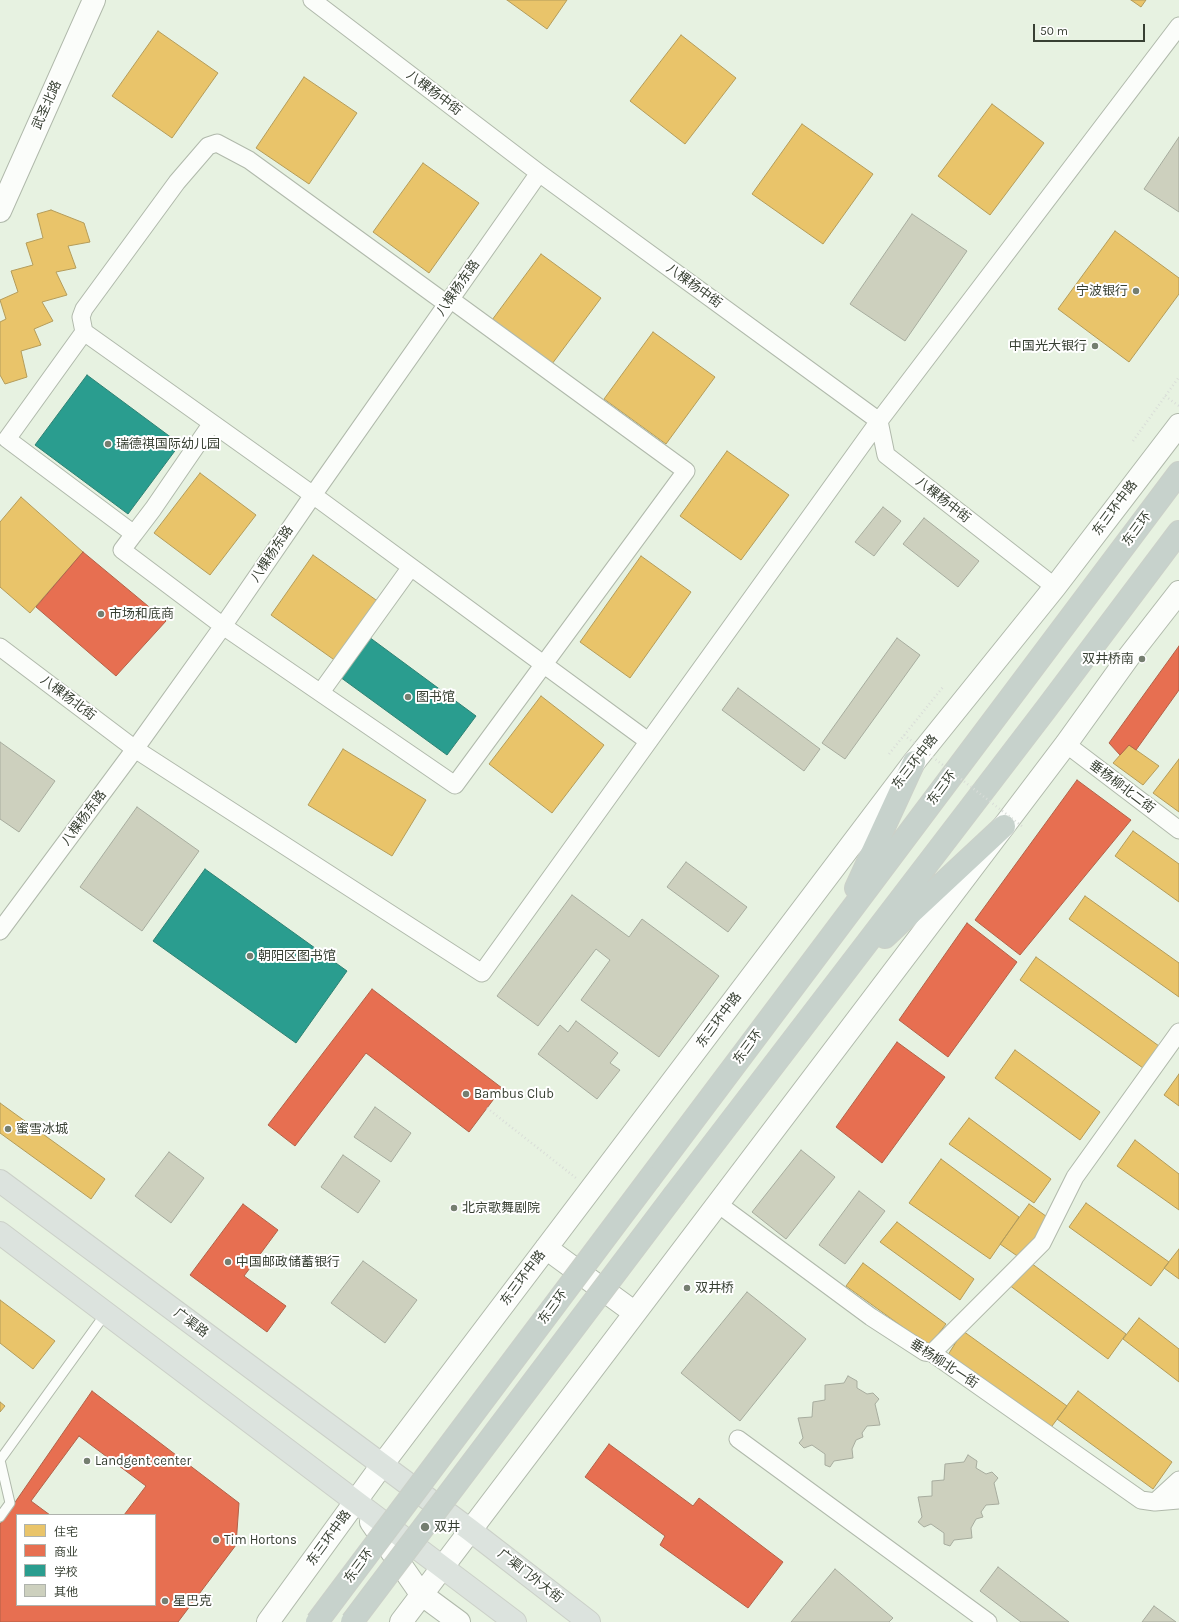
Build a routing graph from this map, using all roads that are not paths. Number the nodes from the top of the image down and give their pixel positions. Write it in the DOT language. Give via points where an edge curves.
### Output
graph roads {
  1 [pos="94,0"];
  2 [pos="312,0"];
  3 [pos="1179,26"];
  4 [pos="539,173"];
  5 [pos="0,211"];
  6 [pos="449,301"];
  7 [pos="84,332"];
  8 [pos="878,421"];
  9 [pos="212,423"];
  10 [pos="1179,425"];
  11 [pos="1179,473"];
  12 [pos="313,495"];
  13 [pos="1179,532"];
  14 [pos="134,534"];
  15 [pos="411,567"];
  16 [pos="1054,587"];
  17 [pos="1179,592"];
  18 [pos="223,626"];
  19 [pos="0,647"];
  20 [pos="544,664"];
  21 [pos="321,692"];
  22 [pos="648,741"];
  23 [pos="1066,744"];
  24 [pos="136,749"];
  25 [pos="914,762"];
  26 [pos="1014,826"];
  27 [pos="1179,830"];
  28 [pos="839,926"];
  29 [pos="0,931"];
  30 [pos="838,980"];
  31 [pos="1179,1032"];
  32 [pos="0,1181"];
  33 [pos="718,1204"];
  34 [pos="0,1233"];
  35 [pos="546,1248"];
  36 [pos="106,1313"];
  37 [pos="635,1313"];
  38 [pos="932,1353"];
  39 [pos="738,1439"];
  40 [pos="382,1465"];
  41 [pos="1179,1480"];
  42 [pos="1179,1500"];
  43 [pos="357,1501"];
  44 [pos="1155,1502"];
  45 [pos="0,1517"];
  46 [pos="470,1530"];
  47 [pos="442,1566"];
  48 [pos="421,1594"];
  49 [pos="268,1622"];
  50 [pos="317,1622"];
  51 [pos="352,1622"];
  52 [pos="401,1622"];
  53 [pos="459,1622"];
  54 [pos="515,1622"];
  55 [pos="589,1622"];
  56 [pos="988,1622"];
  1 -- 5 [label="street, 武圣北路"];
  2 -- 4 [label="street, 八棵杨中街"];
  3 -- 8 [label="street"];
  4 -- 6 [label="street, 八棵杨东路"];
  4 -- 8 [label="street, 八棵杨中街"];
  6 -- 7 [label="street" via="250,160 217,143 208,146 176,182 84,309 81,317"];
  6 -- 12 [label="street, 八棵杨东路"];
  6 -- 20 [label="street" via="686,471"];
  7 -- 9 [label="street"];
  7 -- 14 [label="street" via="7,440"];
  8 -- 16 [label="street, 八棵杨中街" via="886,455"];
  8 -- 22 [label="street"];
  9 -- 12 [label="street"];
  9 -- 14 [label="street"];
  10 -- 16 [label="street, 东三环中路"];
  11 -- 28 [label="highway, 东三环"];
  12 -- 15 [label="street"];
  12 -- 18 [label="street, 八棵杨东路"];
  13 -- 30 [label="highway"];
  14 -- 18 [label="street" via="122,550"];
  15 -- 20 [label="street"];
  15 -- 21 [label="street"];
  16 -- 25 [label="street, 东三环中路"];
  17 -- 23 [label="street"];
  18 -- 21 [label="street"];
  18 -- 24 [label="street, 八棵杨东路"];
  19 -- 24 [label="street, 八棵杨北街"];
  20 -- 21 [label="street" via="455,784"];
  20 -- 22 [label="street"];
  22 -- 24 [label="street, 八棵杨北街" via="482,973"];
  23 -- 26 [label="street"];
  23 -- 27 [label="street, 垂杨柳北二街"];
  24 -- 29 [label="street, 八棵杨东路"];
  25 -- 28 [label="highway"];
  25 -- 35 [label="street, 东三环中路"];
  26 -- 30 [label="highway"];
  26 -- 33 [label="street"];
  28 -- 50 [label="highway, 东三环, bridge"];
  30 -- 51 [label="highway, bridge"];
  31 -- 38 [label="street" via="1075,1177 1042,1243"];
  32 -- 40 [label="main road, 广渠路"];
  33 -- 37 [label="street"];
  33 -- 38 [label="street, 垂杨柳北一街" via="872,1317 925,1352"];
  34 -- 36 [label="main road"];
  35 -- 37 [label="street"];
  35 -- 40 [label="street, 东三环中路"];
  36 -- 43 [label="main road"];
  36 -- 45 [label="lane" via="0,1460 10,1502"];
  37 -- 46 [label="street"];
  38 -- 44 [label="street, 垂杨柳北一街" via="1141,1500"];
  39 -- 56 [label="street"];
  40 -- 43 [label="street, 东三环中路"];
  40 -- 46 [label="main road, 广渠路"];
  41 -- 44 [label="street"];
  42 -- 44 [label="street, 垂杨柳北一街"];
  43 -- 47 [label="main road"];
  43 -- 48 [label="street"];
  43 -- 49 [label="street, 东三环中路"];
  46 -- 47 [label="street"];
  46 -- 55 [label="main road, 广渠门外大街"];
  47 -- 48 [label="street"];
  47 -- 54 [label="main road"];
  48 -- 52 [label="street"];
  48 -- 53 [label="street"];
}
